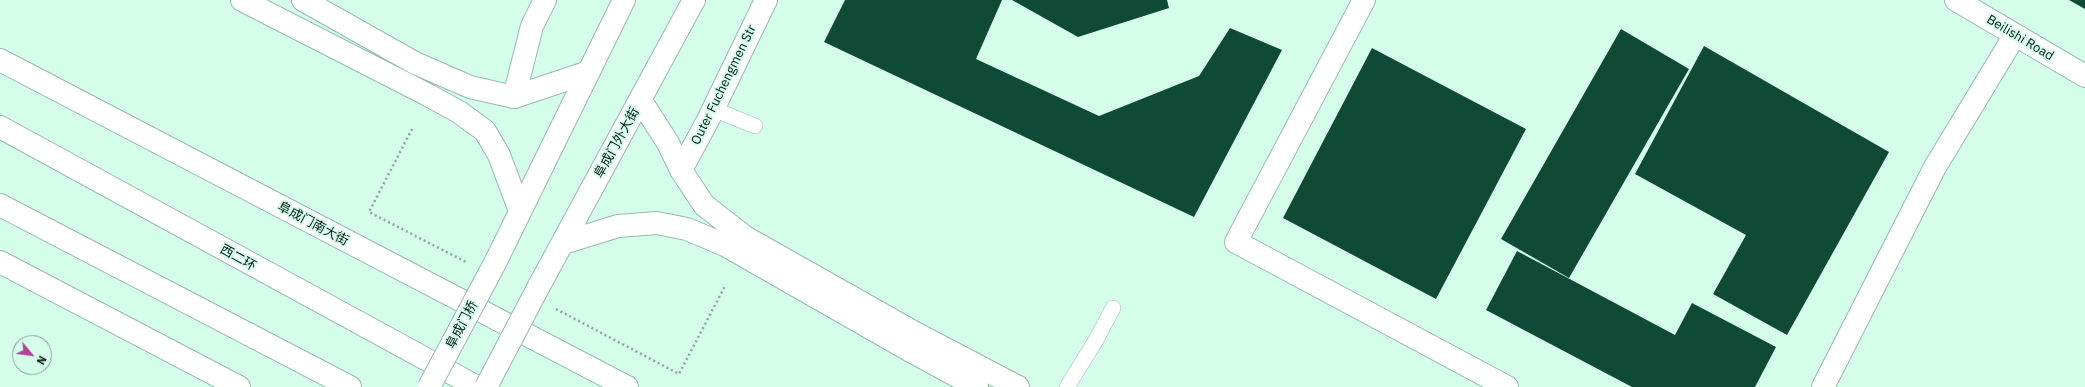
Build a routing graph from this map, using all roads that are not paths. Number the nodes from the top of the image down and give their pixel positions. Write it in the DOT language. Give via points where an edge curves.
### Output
graph roads {
  1 [pos="242,0"];
  2 [pos="303,0"];
  3 [pos="545,0"];
  4 [pos="624,0"];
  5 [pos="694,0"];
  6 [pos="766,0"];
  7 [pos="1364,0"];
  8 [pos="1956,0"];
  9 [pos="2015,35"];
  10 [pos="0,60"];
  11 [pos="589,72"];
  12 [pos="2085,76"];
  13 [pos="514,97"];
  14 [pos="640,101"];
  15 [pos="713,109"];
  16 [pos="755,126"];
  17 [pos="0,127"];
  18 [pos="680,170"];
  19 [pos="0,205"];
  20 [pos="520,211"];
  21 [pos="563,243"];
  22 [pos="0,262"];
  23 [pos="1114,308"];
  24 [pos="239,387"];
  25 [pos="350,387"];
  26 [pos="429,387"];
  27 [pos="477,387"];
  28 [pos="486,387"];
  29 [pos="627,387"];
  30 [pos="977,387"];
  31 [pos="1018,387"];
  32 [pos="1067,387"];
  33 [pos="1507,387"];
  34 [pos="1823,387"];
  1 -- 20 [label="main road" via="428,95 459,112 485,131 499,155"];
  2 -- 13 [label="main road" via="415,63 470,87"];
  3 -- 13 [label="main road" via="532,26"];
  4 -- 11 [label="main road"];
  5 -- 14 [label="main road, 阜成门外大街"];
  6 -- 15 [label="main road, Outer Fuchengmen Str"];
  7 -- 33 [label="main road" via="1236,242"];
  8 -- 9 [label="main road, Beilishi Road"];
  9 -- 12 [label="main road, Beilishi Road"];
  9 -- 34 [label="main road" via="1935,166"];
  10 -- 29 [label="main road, 阜成门南大街"];
  11 -- 13 [label="main road"];
  11 -- 20 [label="main road"];
  14 -- 18 [label="main road" via="668,143"];
  14 -- 21 [label="main road, 阜成门外大街"];
  15 -- 16 [label="lane"];
  15 -- 18 [label="main road, Outer Fuchengmen Str"];
  17 -- 27 [label="main road, 西二环"];
  18 -- 31 [label="main road" via="704,205 746,237 917,334"];
  19 -- 25 [label="main road"];
  20 -- 26 [label="main road, 阜成门桥, bridge"];
  21 -- 28 [label="main road, 阜成门外大街, bridge"];
  21 -- 30 [label="main road" via="618,226 657,223 687,229 725,244"];
  22 -- 24 [label="main road"];
  23 -- 32 [label="lane"];
}
